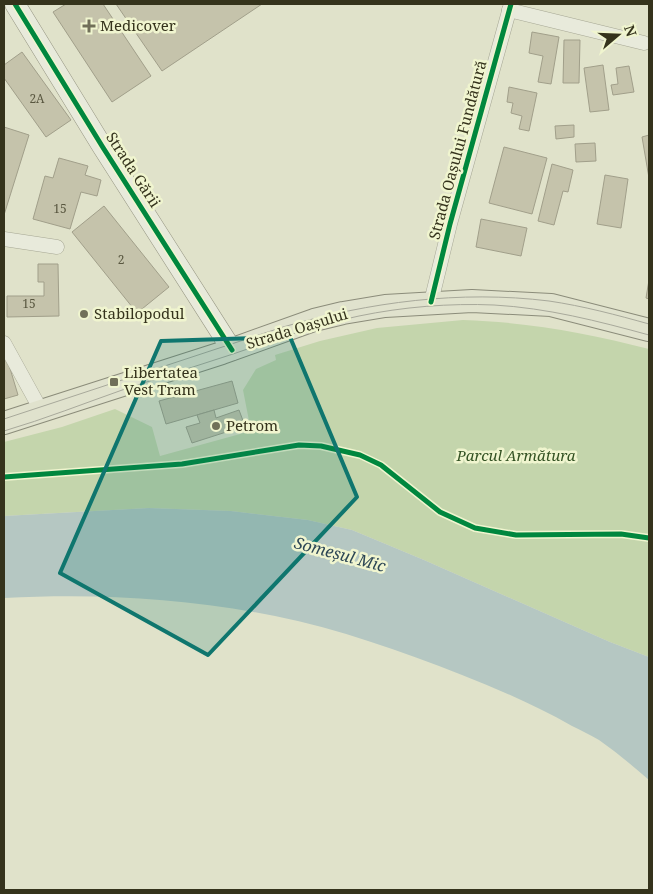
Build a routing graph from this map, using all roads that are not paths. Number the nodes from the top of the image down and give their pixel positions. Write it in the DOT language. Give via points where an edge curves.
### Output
graph roads {
  1 [pos="510,7"];
  2 [pos="12,8"];
  3 [pos="644,43"];
  4 [pos="4,239"];
  5 [pos="57,247"];
  6 [pos="431,302"];
  7 [pos="649,330"];
  8 [pos="4,343"];
  9 [pos="230,346"];
  10 [pos="42,412"];
  11 [pos="4,423"];
  1 -- 3 [label="street"];
  1 -- 6 [label="street, Strada Oașului Fundătură"];
  2 -- 9 [label="street, Strada Gării"];
  4 -- 5 [label="street"];
  6 -- 7 [label="main road, Strada Oașului" via="551,304"];
  6 -- 9 [label="main road, Strada Oașului" via="343,313"];
  8 -- 10 [label="street"];
  9 -- 10 [label="main road, Strada Oașului"];
  10 -- 11 [label="main road, Strada Oașului"];
}
